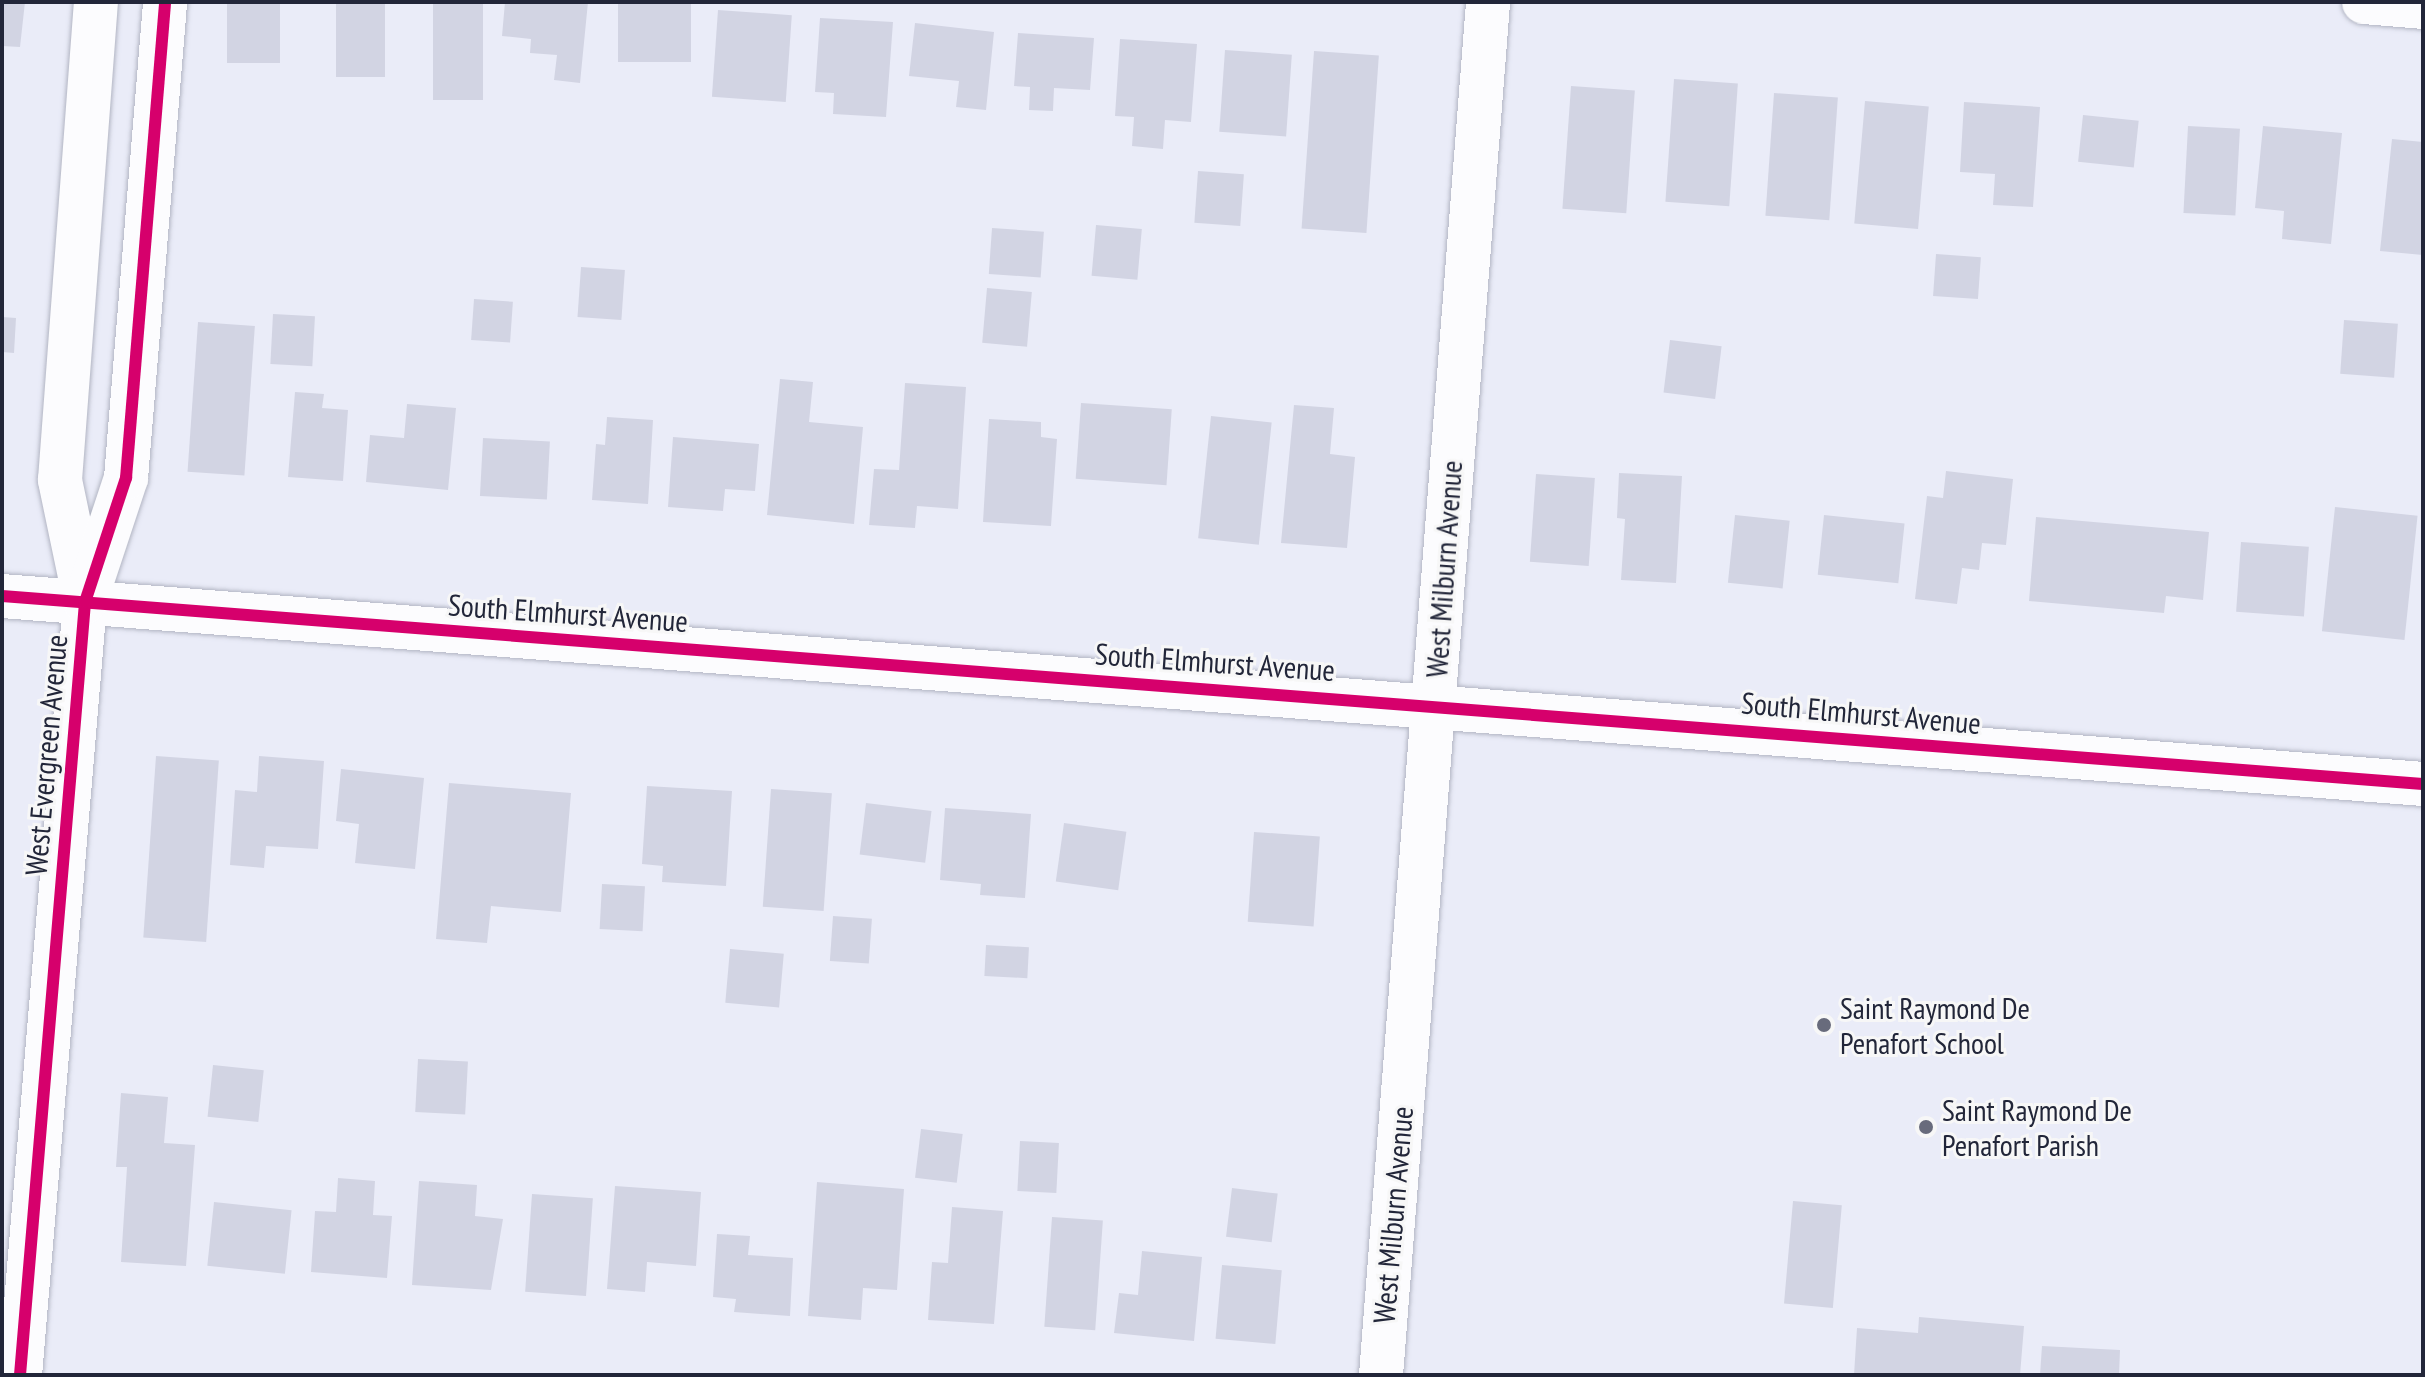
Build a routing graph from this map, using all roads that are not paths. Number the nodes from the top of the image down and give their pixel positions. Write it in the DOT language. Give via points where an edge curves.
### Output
graph roads {
  1 [pos="96,2"];
  2 [pos="165,2"];
  3 [pos="1488,2"];
  4 [pos="2364,2"];
  5 [pos="2423,7"];
  6 [pos="2,596"];
  7 [pos="85,602"];
  8 [pos="1433,705"];
  9 [pos="2423,784"];
  10 [pos="20,1375"];
  11 [pos="1381,1375"];
  1 -- 7 [label="street, West Evergreen Avenue" via="60,480"];
  2 -- 7 [label="street, West Evergreen Avenue" via="126,478"];
  3 -- 8 [label="street, West Milburn Avenue"];
  4 -- 5 [label="street"];
  6 -- 7 [label="street, South Elmhurst Avenue"];
  7 -- 8 [label="street, South Elmhurst Avenue"];
  7 -- 10 [label="street, West Evergreen Avenue"];
  8 -- 9 [label="street, South Elmhurst Avenue"];
  8 -- 11 [label="street, West Milburn Avenue"];
}
